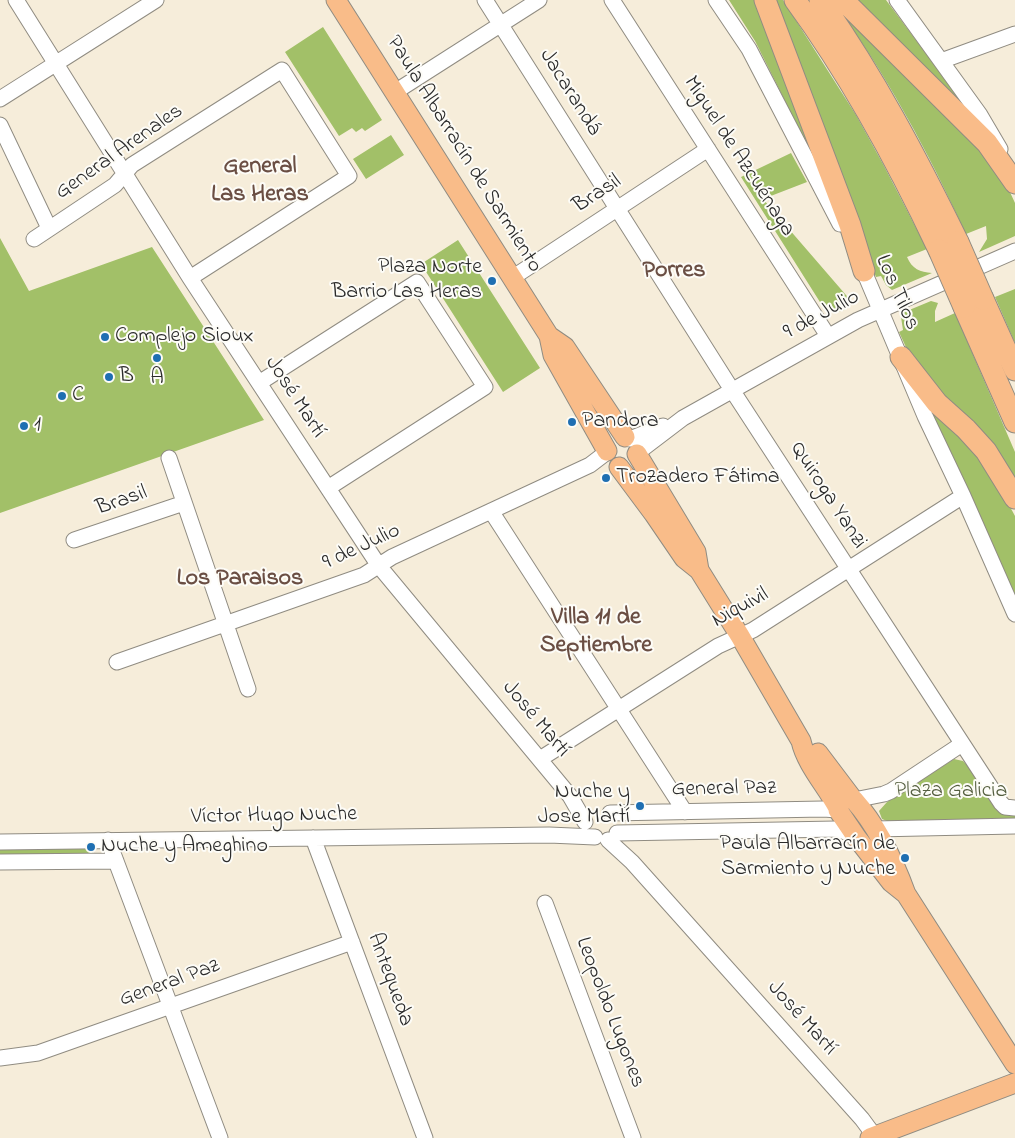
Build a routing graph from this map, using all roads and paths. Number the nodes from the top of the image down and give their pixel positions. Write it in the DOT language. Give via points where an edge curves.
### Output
graph roads {
  1 [pos="16,0"];
  2 [pos="156,0"];
  3 [pos="336,0"];
  4 [pos="485,0"];
  5 [pos="539,0"];
  6 [pos="612,0"];
  7 [pos="716,0"];
  8 [pos="765,0"];
  9 [pos="795,0"];
  10 [pos="820,0"];
  11 [pos="843,0"];
  12 [pos="897,0"];
  13 [pos="501,25"];
  14 [pos="1015,34"];
  15 [pos="941,61"];
  16 [pos="56,64"];
  17 [pos="395,92"];
  18 [pos="0,98"];
  19 [pos="0,125"];
  20 [pos="708,148"];
  21 [pos="124,174"];
  22 [pos="1015,182"];
  23 [pos="617,208"];
  24 [pos="50,228"];
  25 [pos="34,239"];
  26 [pos="948,246"];
  27 [pos="1015,251"];
  28 [pos="864,271"];
  29 [pos="190,278"];
  30 [pos="512,278"];
  31 [pos="880,309"];
  32 [pos="549,336"];
  33 [pos="828,336"];
  34 [pos="901,357"];
  35 [pos="1015,370"];
  36 [pos="259,383"];
  37 [pos="732,390"];
  38 [pos="1015,422"];
  39 [pos="632,446"];
  40 [pos="169,458"];
  41 [pos="610,458"];
  42 [pos="328,488"];
  43 [pos="963,496"];
  44 [pos="1015,498"];
  45 [pos="184,503"];
  46 [pos="491,511"];
  47 [pos="74,540"];
  48 [pos="379,566"];
  49 [pos="848,568"];
  50 [pos="699,570"];
  51 [pos="1015,614"];
  52 [pos="226,624"];
  53 [pos="740,636"];
  54 [pos="117,662"];
  55 [pos="248,689"];
  56 [pos="618,709"];
  57 [pos="962,744"];
  58 [pos="540,759"];
  59 [pos="1009,807"];
  60 [pos="846,810"];
  61 [pos="685,812"];
  62 [pos="610,813"];
  63 [pos="588,819"];
  64 [pos="1015,826"];
  65 [pos="875,831"];
  66 [pos="549,835"];
  67 [pos="609,836"];
  68 [pos="313,838"];
  69 [pos="108,840"];
  70 [pos="858,840"];
  71 [pos="0,842"];
  72 [pos="116,861"];
  73 [pos="0,862"];
  74 [pos="906,894"];
  75 [pos="544,903"];
  76 [pos="352,942"];
  77 [pos="170,1006"];
  78 [pos="0,1058"];
  79 [pos="1015,1064"];
  80 [pos="1015,1082"];
  81 [pos="873,1137"];
  82 [pos="220,1138"];
  83 [pos="425,1138"];
  84 [pos="633,1138"];
  1 -- 16 [label="street, José Martí"];
  2 -- 16 [label="street"];
  3 -- 17 [label="main road, Paula Albarracín de Sarmiento"];
  4 -- 13 [label="street, Jacarandá"];
  5 -- 13 [label="street"];
  6 -- 20 [label="street, Miguel de Azcuénaga"];
  7 -- 28 [label="street, Los Tilos" via="748,49"];
  8 -- 28 [label="highway" via="850,225"];
  9 -- 26 [label="highway" via="834,57 878,129 911,192"];
  10 -- 26 [label="highway" via="903,132"];
  11 -- 22 [label="highway" via="982,137"];
  12 -- 15 [label="street"];
  13 -- 17 [label="street"];
  13 -- 23 [label="street, Jacarandá"];
  14 -- 15 [label="street"];
  15 -- 22 [label="street" via="980,115"];
  16 -- 18 [label="street"];
  16 -- 21 [label="street, José Martí"];
  17 -- 30 [label="main road, Paula Albarracín de Sarmiento"];
  19 -- 24 [label="street"];
  20 -- 23 [label="street, Brasil"];
  20 -- 33 [label="street, Miguel de Azcuénaga"];
  21 -- 24 [label="street, General Arenales" via="115,185"];
  21 -- 29 [label="street, José Martí"];
  21 -- 29 [label="street, General Arenales" via="132,165 282,70 349,176"];
  23 -- 30 [label="street, Brasil"];
  23 -- 37 [label="street, Quiroga Yanzi"];
  24 -- 25 [label="street, General Arenales"];
  26 -- 35 [label="highway, bridge" via="983,299"];
  26 -- 38 [label="highway, bridge" via="964,307"];
  27 -- 31 [label="street, 9 de Julio"];
  28 -- 31 [label="street, Los Tilos"];
  29 -- 36 [label="street, José Martí"];
  30 -- 32 [label="main road, Paula Albarracín de Sarmiento"];
  31 -- 33 [label="street, 9 de Julio"];
  31 -- 34 [label="street, Los Tilos"];
  32 -- 39 [label="main road, Paula Albarracín de Sarmiento" via="565,347"];
  32 -- 41 [label="main road, Paula Albarracín de Sarmiento" via="553,355"];
  33 -- 37 [label="street, 9 de Julio"];
  34 -- 43 [label="street, Los Tilos"];
  34 -- 44 [label="highway" via="933,398 986,451"];
  36 -- 42 [label="street, José Martí"];
  36 -- 42 [label="street" via="417,282 485,388"];
  37 -- 39 [label="street, 9 de Julio"];
  37 -- 49 [label="street, Quiroga Yanzi"];
  39 -- 41 [label="main road" via="617,438 611,441"];
  39 -- 41 [label="main road" via="634,461 631,465"];
  39 -- 50 [label="main road, Paula Albarracín de Sarmiento" via="696,552"];
  40 -- 45 [label="street"];
  41 -- 46 [label="street, 9 de Julio"];
  41 -- 50 [label="main road, Paula Albarracín de Sarmiento" via="684,558"];
  42 -- 48 [label="street, José Martí"];
  43 -- 49 [label="street, Niquivil"];
  43 -- 51 [label="street, Los Tilos"];
  45 -- 47 [label="street, Brasil"];
  45 -- 52 [label="street"];
  46 -- 48 [label="street, 9 de Julio"];
  46 -- 56 [label="street"];
  48 -- 52 [label="street, 9 de Julio" via="364,575"];
  48 -- 58 [label="street, José Martí"];
  49 -- 53 [label="street, Niquivil"];
  49 -- 57 [label="street, Quiroga Yanzi"];
  50 -- 53 [label="main road, Paula Albarracín de Sarmiento"];
  52 -- 54 [label="street, 9 de Julio"];
  52 -- 55 [label="street"];
  53 -- 56 [label="street, Niquivil" via="718,646"];
  53 -- 60 [label="main road, Paula Albarracín de Sarmiento" via="801,740 804,753"];
  56 -- 58 [label="street, Niquivil"];
  56 -- 61 [label="street"];
  57 -- 59 [label="street, Quiroga Yanzi"];
  57 -- 60 [label="street, General Paz" via="891,791"];
  58 -- 63 [label="street, José Martí"];
  60 -- 61 [label="street, General Paz"];
  60 -- 65 [label="main road"];
  60 -- 67 [label="street, Víctor Hugo Nuche"];
  60 -- 70 [label="main road"];
  61 -- 62 [label="street, General Paz"];
  62 -- 63 [label="street" via="602,812"];
  62 -- 67 [label="street" via="617,823"];
  63 -- 66 [label="street, Víctor Hugo Nuche"];
  63 -- 67 [label="street" via="589,832"];
  64 -- 65 [label="street"];
  65 -- 70 [label="main road" via="875,838 870,843"];
  65 -- 74 [label="main road"];
  66 -- 67 [label="street, Víctor Hugo Nuche"];
  66 -- 68 [label="street, Víctor Hugo Nuche"];
  67 -- 81 [label="street, José Martí" via="862,1119"];
  68 -- 69 [label="street, Víctor Hugo Nuche"];
  68 -- 76 [label="street, Antequeda"];
  69 -- 71 [label="street, Víctor Hugo Nuche"];
  69 -- 72 [label="street"];
  70 -- 74 [label="main road" via="891,882"];
  72 -- 73 [label="street"];
  72 -- 77 [label="street"];
  74 -- 79 [label="main road"];
  75 -- 84 [label="street, Leopoldo Lugones"];
  76 -- 77 [label="street, General Paz"];
  76 -- 83 [label="street, Antequeda"];
  77 -- 78 [label="street, General Paz" via="38,1053"];
  77 -- 82 [label="street"];
  80 -- 81 [label="main road"];
}
